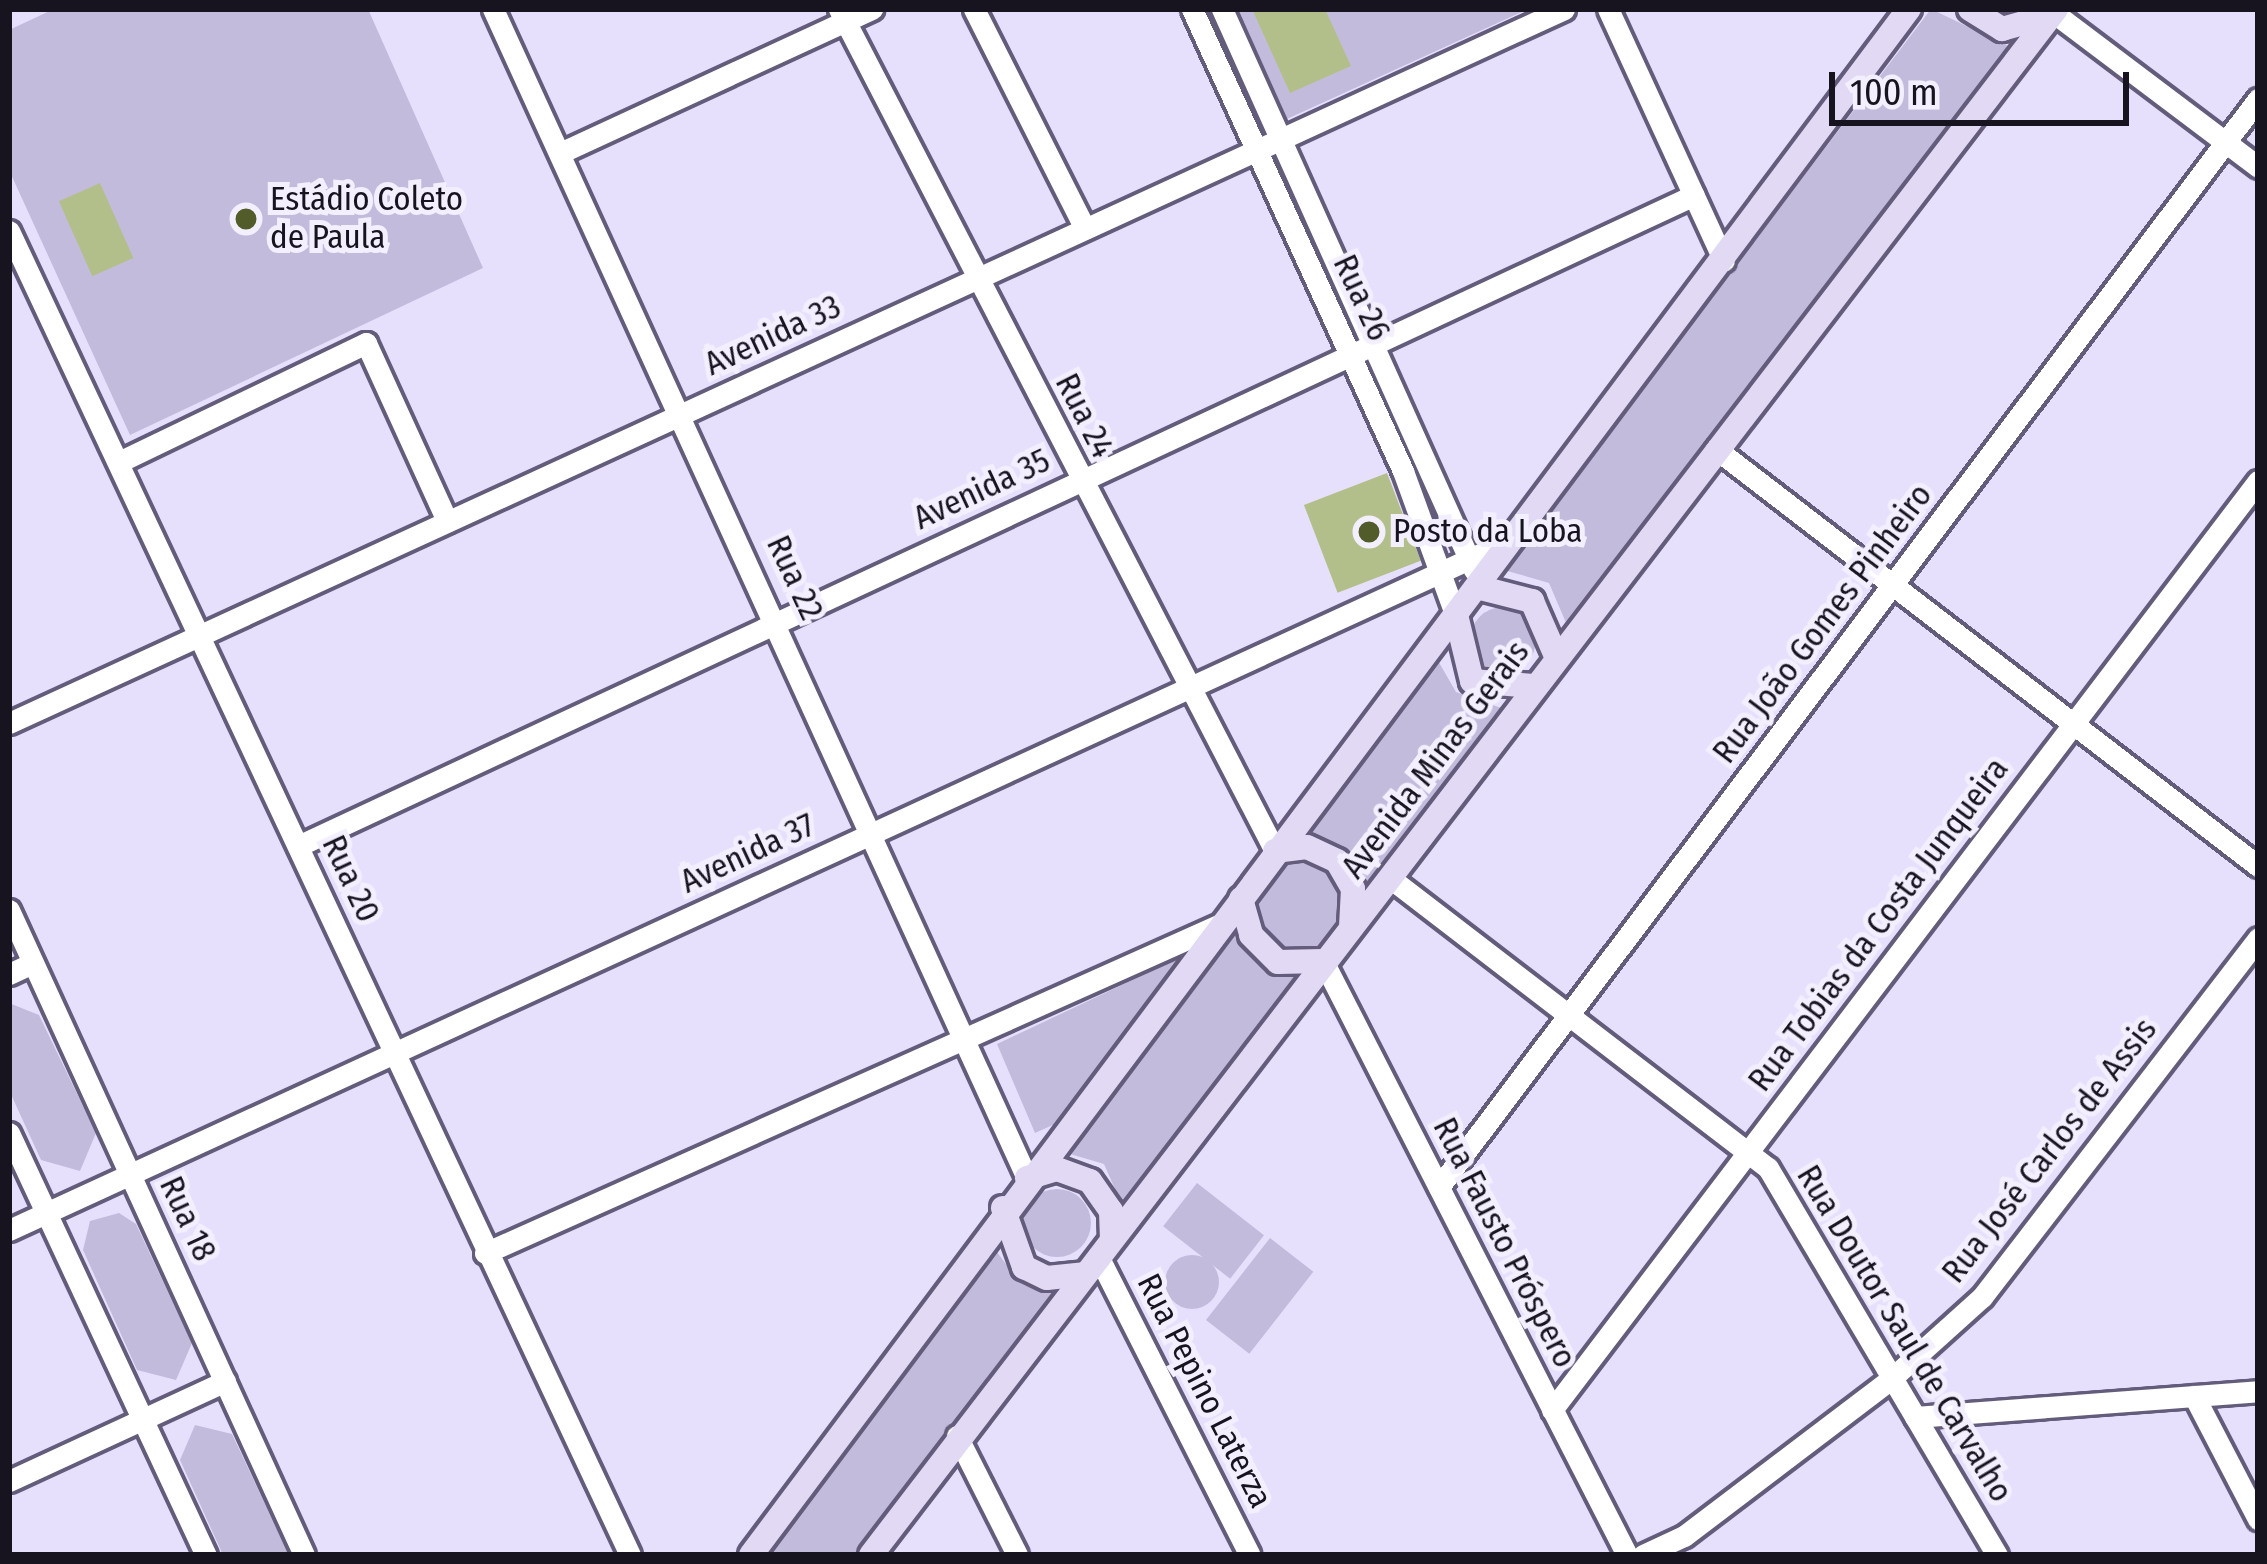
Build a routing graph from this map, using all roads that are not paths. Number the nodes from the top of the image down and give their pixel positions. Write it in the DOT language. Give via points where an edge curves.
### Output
graph roads {
  1 [pos="493,9"];
  2 [pos="872,9"];
  3 [pos="974,9"];
  4 [pos="1222,9"];
  5 [pos="1564,9"];
  6 [pos="1608,9"];
  7 [pos="1909,9"];
  8 [pos="1970,9"];
  9 [pos="2055,10"];
  10 [pos="1198,11"];
  11 [pos="842,15"];
  12 [pos="2258,99"];
  13 [pos="1281,139"];
  14 [pos="2226,140"];
  15 [pos="1257,150"];
  16 [pos="560,153"];
  17 [pos="2258,167"];
  18 [pos="1694,195"];
  19 [pos="1085,229"];
  20 [pos="9,231"];
  21 [pos="1724,261"];
  22 [pos="976,279"];
  23 [pos="1374,345"];
  24 [pos="1351,356"];
  25 [pos="682,414"];
  26 [pos="1716,449"];
  27 [pos="1425,460"];
  28 [pos="121,461"];
  29 [pos="1403,471"];
  30 [pos="1080,481"];
  31 [pos="2258,481"];
  32 [pos="447,521"];
  33 [pos="1515,538"];
  34 [pos="1469,557"];
  35 [pos="1444,569"];
  36 [pos="1894,586"];
  37 [pos="1481,588"];
  38 [pos="1457,619"];
  39 [pos="778,622"];
  40 [pos="200,634"];
  41 [pos="1556,656"];
  42 [pos="1533,686"];
  43 [pos="1186,689"];
  44 [pos="9,723"];
  45 [pos="2073,724"];
  46 [pos="874,832"];
  47 [pos="298,846"];
  48 [pos="1275,851"];
  49 [pos="2258,866"];
  50 [pos="1390,878"];
  51 [pos="1240,899"];
  52 [pos="9,910"];
  53 [pos="1223,923"];
  54 [pos="1351,924"];
  55 [pos="2258,938"];
  56 [pos="1323,961"];
  57 [pos="33,962"];
  58 [pos="9,974"];
  59 [pos="1569,1015"];
  60 [pos="967,1040"];
  61 [pos="393,1054"];
  62 [pos="9,1132"];
  63 [pos="1748,1152"];
  64 [pos="130,1174"];
  65 [pos="1027,1178"];
  66 [pos="1439,1187"];
  67 [pos="1003,1208"];
  68 [pos="46,1213"];
  69 [pos="9,1230"];
  70 [pos="485,1252"];
  71 [pos="1098,1256"];
  72 [pos="1892,1378"];
  73 [pos="225,1381"];
  74 [pos="2258,1391"];
  75 [pos="2194,1396"];
  76 [pos="1552,1410"];
  77 [pos="1915,1417"];
  78 [pos="142,1419"];
  79 [pos="957,1436"];
  80 [pos="9,1481"];
  81 [pos="2258,1519"];
  82 [pos="206,1555"];
  83 [pos="304,1555"];
  84 [pos="630,1555"];
  85 [pos="752,1555"];
  86 [pos="871,1555"];
  87 [pos="1017,1555"];
  88 [pos="1250,1555"];
  89 [pos="1627,1555"];
  90 [pos="1642,1555"];
  91 [pos="1996,1555"];
  1 -- 16 [label="street, Rua 22"];
  2 -- 11 [label="street"];
  3 -- 19 [label="street"];
  4 -- 13 [label="street, Rua 26"];
  5 -- 13 [label="street, Avenida 33"];
  6 -- 18 [label="street"];
  7 -- 21 [label="main road, Avenida Minas Gerais"];
  8 -- 9 [label="main road" via="2002,29"];
  9 -- 14 [label="street"];
  9 -- 26 [label="main road, Avenida Minas Gerais"];
  10 -- 15 [label="street, Rua 26"];
  11 -- 16 [label="street"];
  11 -- 22 [label="street, Rua 24"];
  12 -- 14 [label="street, Rua João Gomes Pinheiro"];
  13 -- 15 [label="street, Avenida 33"];
  13 -- 23 [label="street, Rua 26"];
  14 -- 17 [label="street"];
  14 -- 36 [label="street, Rua João Gomes Pinheiro"];
  15 -- 19 [label="street, Avenida 33"];
  15 -- 24 [label="street, Rua 26"];
  16 -- 25 [label="street, Rua 22"];
  18 -- 21 [label="street"];
  18 -- 23 [label="street, Avenida 35"];
  19 -- 22 [label="street, Avenida 33"];
  20 -- 28 [label="street, Rua 20"];
  21 -- 33 [label="main road, Avenida Minas Gerais"];
  22 -- 25 [label="street, Avenida 33"];
  22 -- 30 [label="street, Rua 24"];
  23 -- 24 [label="street, Avenida 35"];
  23 -- 27 [label="street, Rua 26"];
  24 -- 29 [label="street, Rua 26"];
  24 -- 30 [label="street, Avenida 35"];
  25 -- 32 [label="street, Avenida 33"];
  25 -- 39 [label="street, Rua 22"];
  26 -- 36 [label="street"];
  26 -- 41 [label="main road, Avenida Minas Gerais"];
  27 -- 29 [label="street"];
  27 -- 34 [label="street, Rua 26"];
  28 -- 32 [label="street" via="366,344"];
  28 -- 40 [label="street, Rua 20"];
  29 -- 35 [label="street, Rua 26"];
  30 -- 39 [label="street, Avenida 35"];
  30 -- 43 [label="street, Rua 24"];
  31 -- 45 [label="street, Rua Tobias da Costa Junqueira"];
  32 -- 40 [label="street, Avenida 33"];
  33 -- 34 [label="street, Avenida 37"];
  33 -- 37 [label="main road, Avenida Minas Gerais"];
  34 -- 35 [label="street, Avenida 37"];
  34 -- 37 [label="street, Rua 26"];
  35 -- 38 [label="street, Rua 26"];
  35 -- 43 [label="street, Avenida 37"];
  36 -- 45 [label="street"];
  36 -- 59 [label="street, Rua João Gomes Pinheiro"];
  37 -- 38 [label="main road, Avenida Minas Gerais"];
  37 -- 41 [label="main road" via="1532,602"];
  38 -- 42 [label="main road" via="1472,681"];
  38 -- 48 [label="main road, Avenida Minas Gerais"];
  39 -- 46 [label="street, Rua 22"];
  39 -- 47 [label="street, Avenida 35"];
  40 -- 44 [label="street, Avenida 33"];
  40 -- 47 [label="street, Rua 20"];
  41 -- 42 [label="main road, Avenida Minas Gerais"];
  42 -- 50 [label="main road, Avenida Minas Gerais"];
  43 -- 46 [label="street, Avenida 37"];
  43 -- 48 [label="street, Rua 24"];
  45 -- 49 [label="street"];
  45 -- 63 [label="street, Rua Tobias da Costa Junqueira"];
  46 -- 60 [label="street, Rua 22"];
  46 -- 61 [label="street, Avenida 37"];
  47 -- 61 [label="street, Rua 20"];
  48 -- 51 [label="main road, Avenida Minas Gerais"];
  48 -- 54 [label="main road" via="1307,847 1336,861 1353,889"];
  50 -- 54 [label="main road, Avenida Minas Gerais"];
  50 -- 59 [label="street"];
  51 -- 53 [label="main road, Avenida Minas Gerais"];
  51 -- 56 [label="main road" via="1251,935 1277,962"];
  52 -- 57 [label="street, Rua 18"];
  53 -- 60 [label="street"];
  53 -- 65 [label="main road, Avenida Minas Gerais"];
  54 -- 56 [label="main road, Avenida Minas Gerais"];
  55 -- 72 [label="street, Rua José Carlos de Assis" via="1982,1297"];
  56 -- 66 [label="street, Rua Fausto Próspero"];
  56 -- 71 [label="main road, Avenida Minas Gerais"];
  57 -- 58 [label="street"];
  57 -- 64 [label="street, Rua 18"];
  59 -- 63 [label="street"];
  59 -- 66 [label="street, Rua João Gomes Pinheiro"];
  60 -- 65 [label="street, Rua 22"];
  60 -- 70 [label="street"];
  61 -- 64 [label="street, Avenida 37"];
  61 -- 70 [label="street, Rua 20"];
  62 -- 68 [label="street"];
  63 -- 72 [label="street, Rua Doutor Saul de Carvalho"];
  63 -- 76 [label="street, Rua Tobias da Costa Junqueira"];
  64 -- 68 [label="street, Avenida 37"];
  64 -- 73 [label="street, Rua 18"];
  65 -- 67 [label="main road, Avenida Minas Gerais"];
  65 -- 71 [label="main road" via="1057,1169 1090,1181 1111,1211"];
  66 -- 76 [label="street, Rua Fausto Próspero"];
  67 -- 71 [label="main road" via="1024,1267 1046,1278"];
  67 -- 85 [label="main road, Avenida Minas Gerais"];
  68 -- 69 [label="street, Avenida 37"];
  68 -- 78 [label="street"];
  70 -- 84 [label="street, Rua 20"];
  71 -- 79 [label="main road, Avenida Minas Gerais"];
  71 -- 88 [label="street, Rua Pepino Laterza"];
  72 -- 77 [label="street, Rua Doutor Saul de Carvalho"];
  72 -- 90 [label="street, Rua José Carlos de Assis" via="1684,1536"];
  73 -- 78 [label="street"];
  73 -- 83 [label="street, Rua 18"];
  74 -- 75 [label="street"];
  75 -- 77 [label="street"];
  75 -- 81 [label="street"];
  76 -- 89 [label="street, Rua Fausto Próspero"];
  77 -- 91 [label="street, Rua Doutor Saul de Carvalho"];
  78 -- 80 [label="street"];
  78 -- 82 [label="street"];
  79 -- 86 [label="main road, Avenida Minas Gerais"];
  79 -- 87 [label="street"];
}
